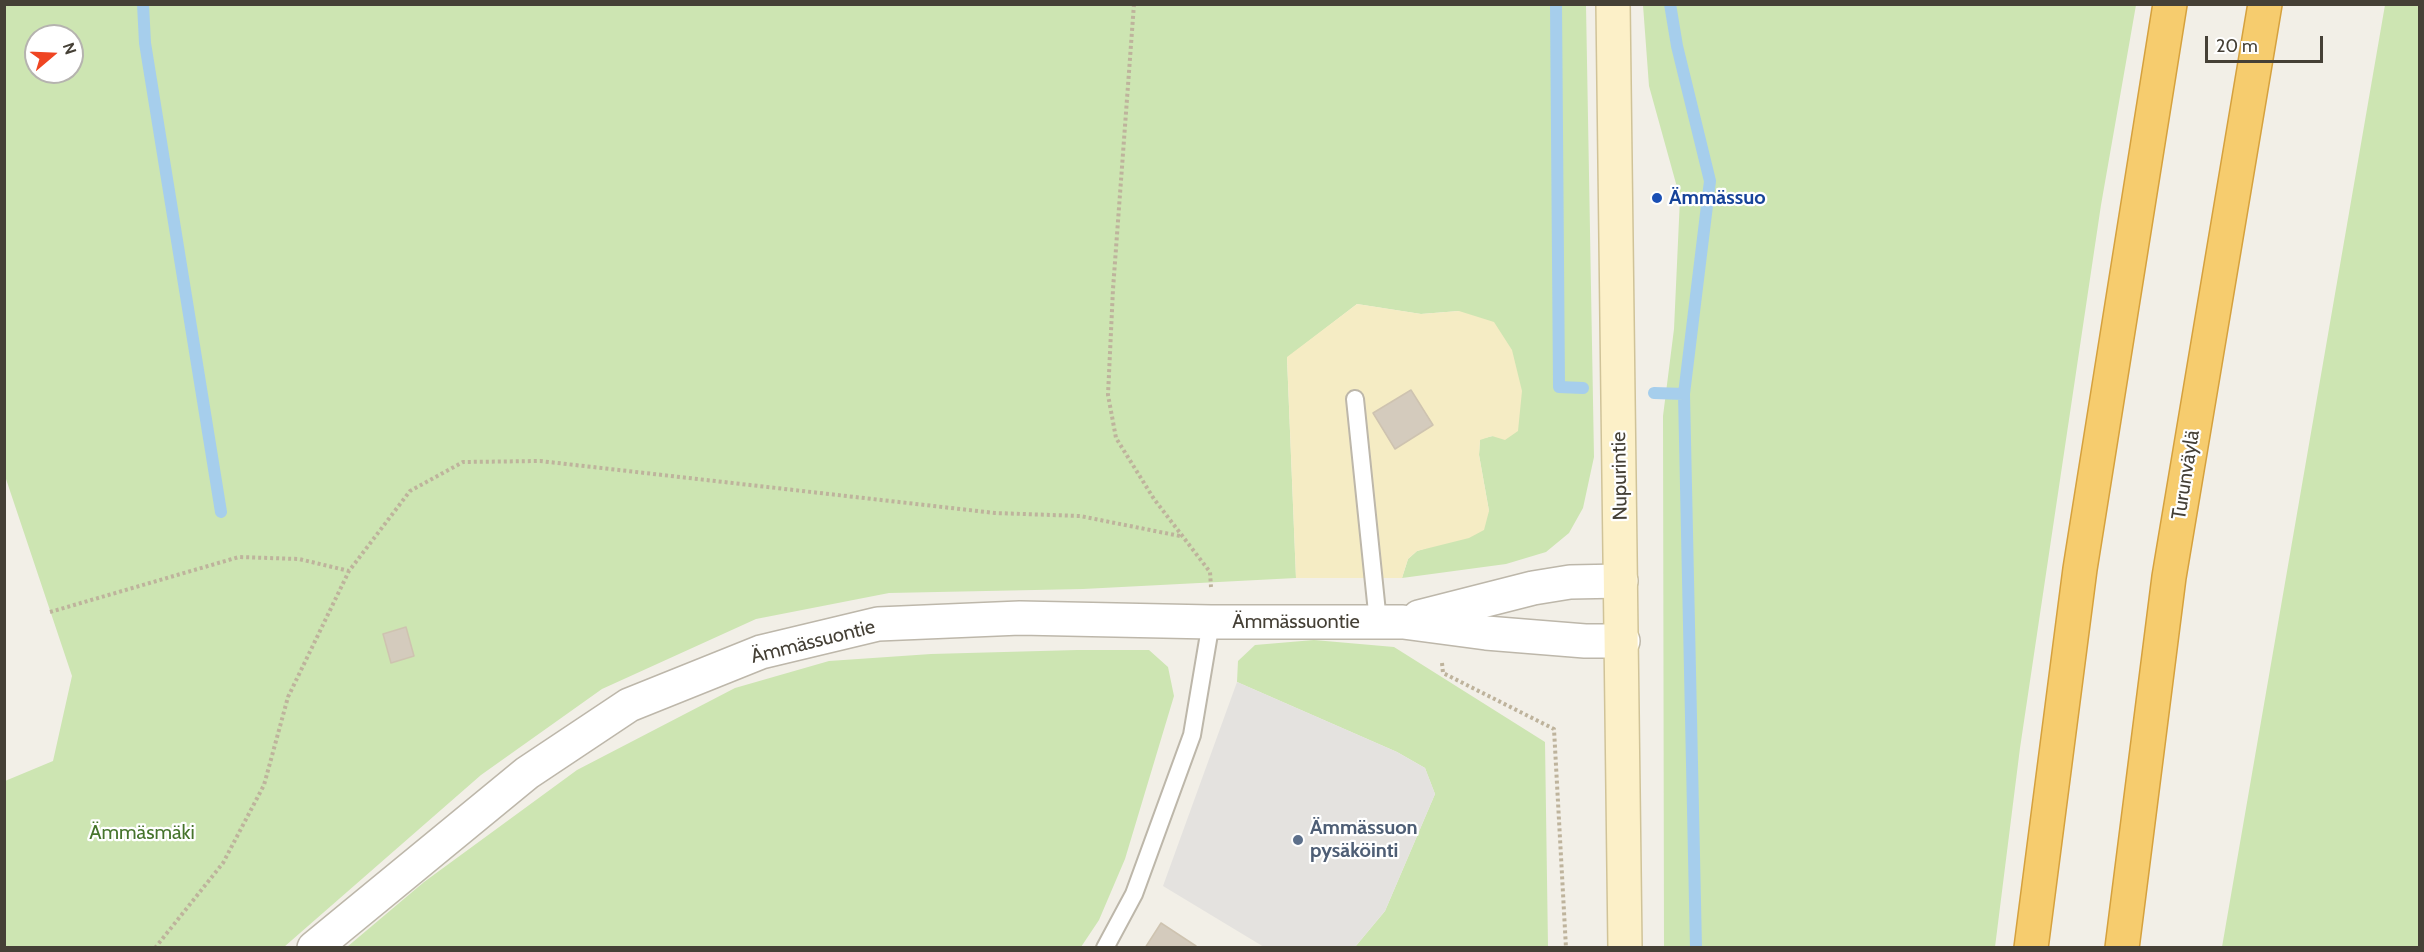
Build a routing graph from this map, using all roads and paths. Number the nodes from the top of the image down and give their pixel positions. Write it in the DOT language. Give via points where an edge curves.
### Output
graph roads {
  1 [pos="1134,4"];
  2 [pos="1613,4"];
  3 [pos="2170,4"];
  4 [pos="2265,4"];
  5 [pos="1355,399"];
  6 [pos="1180,536"];
  7 [pos="349,571"];
  8 [pos="1622,581"];
  9 [pos="50,612"];
  10 [pos="1211,622"];
  11 [pos="1390,622"];
  12 [pos="1438,626"];
  13 [pos="1623,641"];
  14 [pos="155,948"];
  15 [pos="315,948"];
  16 [pos="1105,948"];
  17 [pos="1566,948"];
  18 [pos="1625,948"];
  19 [pos="2031,948"];
  20 [pos="2122,948"];
  1 -- 6 [label="path" via="1108,395 1116,438"];
  2 -- 8 [label="main road, Nupurintie"];
  3 -- 19 [label="highway" via="2080,568"];
  4 -- 20 [label="highway, Turunväylä" via="2169,577"];
  5 -- 11 [label="lane"];
  6 -- 7 [label="path" via="1080,516 995,513 540,461 463,462 410,491"];
  6 -- 10 [label="path" via="1210,572"];
  7 -- 9 [label="path" via="299,559 239,557"];
  7 -- 14 [label="path" via="288,697 264,785 223,863"];
  8 -- 11 [label="street, Ämmässuontie" via="1570,582 1533,588"];
  8 -- 13 [label="main road, Nupurintie"];
  10 -- 11 [label="street, Ämmässuontie"];
  10 -- 15 [label="street, Ämmässuontie" via="1020,618 878,624 762,652 629,705 527,774"];
  10 -- 16 [label="lane" via="1192,735 1134,894"];
  11 -- 12 [label="street, Ämmässuontie"];
  12 -- 13 [label="street, Ämmässuontie"];
  12 -- 17 [label="path" via="1443,673 1554,729"];
  13 -- 18 [label="main road, Nupurintie"];
}
